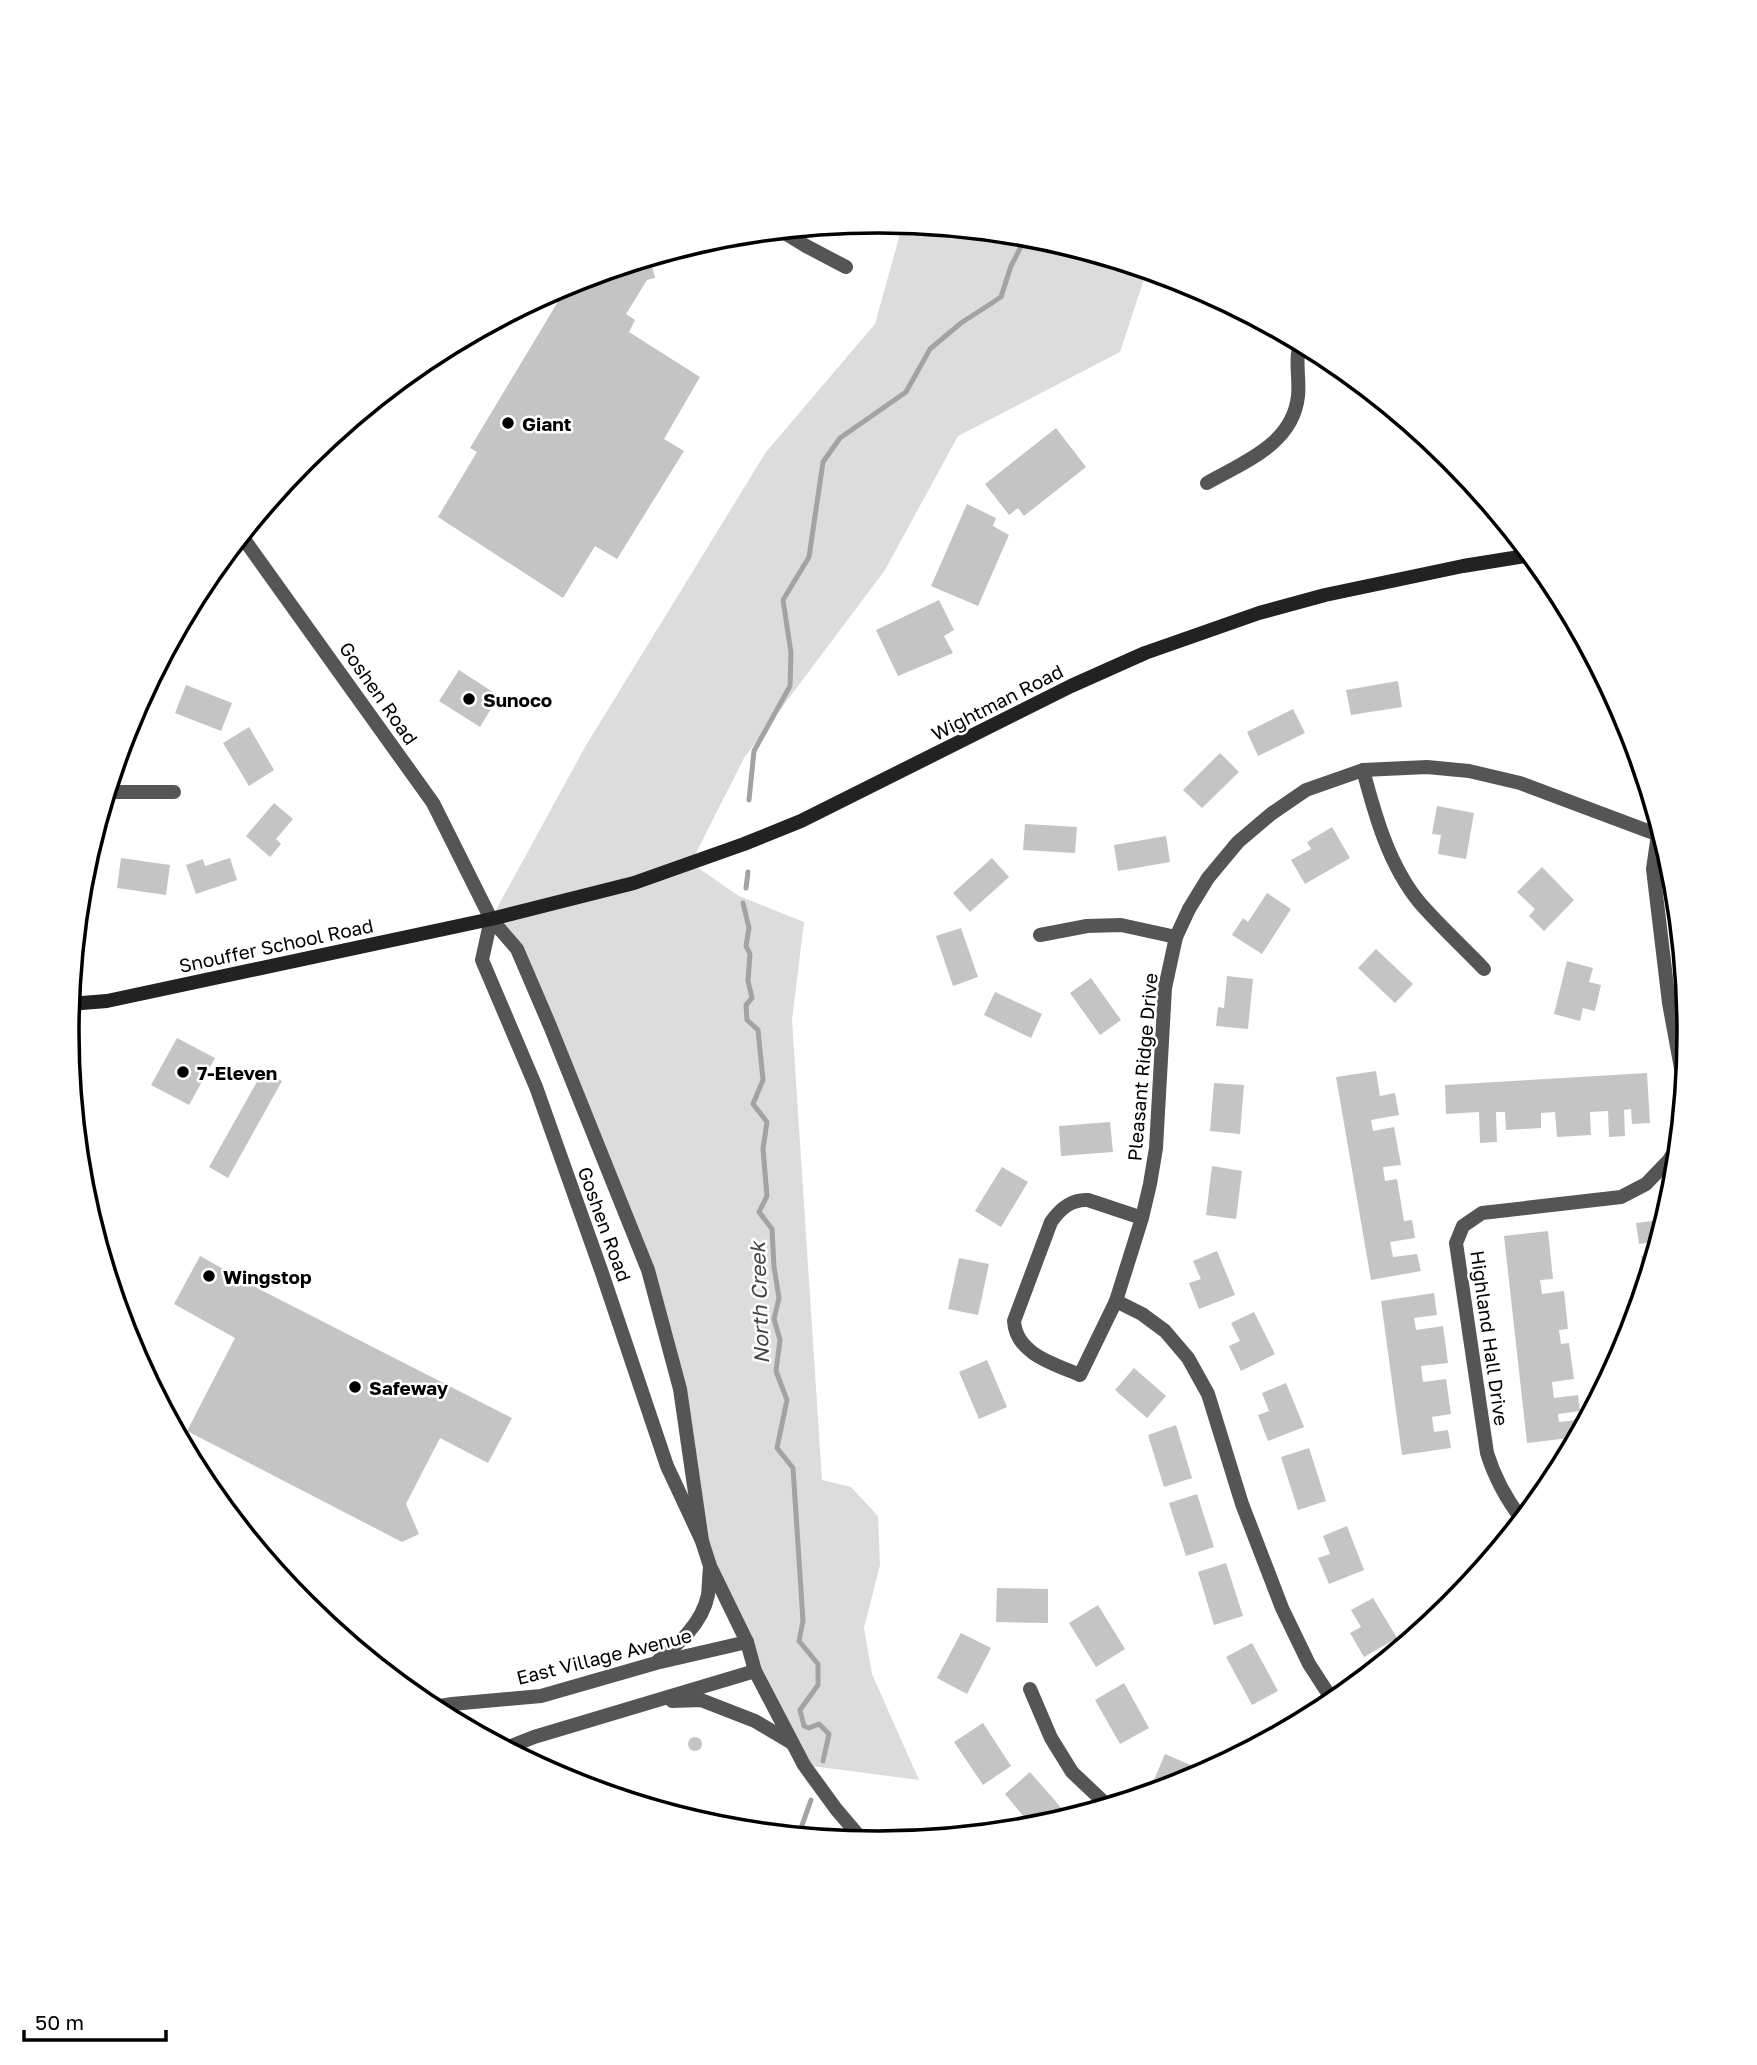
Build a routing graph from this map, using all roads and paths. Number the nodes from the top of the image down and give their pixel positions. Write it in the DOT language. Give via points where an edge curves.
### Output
graph roads {
  1 [pos="793,238"];
  2 [pos="846,267"];
  3 [pos="1297,352"];
  4 [pos="1207,482"];
  5 [pos="247,543"];
  6 [pos="1521,557"];
  7 [pos="1363,770"];
  8 [pos="116,792"];
  9 [pos="174,792"];
  10 [pos="1652,831"];
  11 [pos="1657,853"];
  12 [pos="491,919"];
  13 [pos="1040,935"];
  14 [pos="1176,937"];
  15 [pos="1483,969"];
  16 [pos="80,1003"];
  17 [pos="1678,1050"];
  18 [pos="1667,1162"];
  19 [pos="1142,1218"];
  20 [pos="1116,1301"];
  21 [pos="1517,1514"];
  22 [pos="702,1541"];
  23 [pos="710,1566"];
  24 [pos="747,1642"];
  25 [pos="656,1663"];
  26 [pos="755,1671"];
  27 [pos="1030,1689"];
  28 [pos="1328,1693"];
  29 [pos="656,1701"];
  30 [pos="447,1705"];
  31 [pos="792,1743"];
  32 [pos="515,1745"];
  33 [pos="1102,1800"];
  34 [pos="855,1832"];
  1 -- 2 [label="street"];
  3 -- 4 [label="street" via="1298,396 1282,436 1261,453"];
  5 -- 12 [label="street, Goshen Road" via="433,803"];
  6 -- 12 [label="main road, Wightman Road" via="1338,592 1247,617 1145,653 1071,686 790,826 634,883"];
  7 -- 10 [label="street, Pleasant Ridge Drive" via="1427,767 1469,771 1520,783"];
  7 -- 14 [label="street, Pleasant Ridge Drive" via="1306,790 1238,842 1208,878"];
  7 -- 15 [label="street" via="1378,826 1401,875 1419,901"];
  8 -- 9 [label="street"];
  11 -- 17 [label="street" via="1653,869"];
  12 -- 16 [label="main road, Snouffer School Road"];
  12 -- 22 [label="street, Goshen Road" via="517,949 648,1270 680,1389"];
  12 -- 22 [label="street, Goshen Road" via="482,960 536,1087 667,1466"];
  13 -- 14 [label="street" via="1121,925"];
  14 -- 19 [label="street, Pleasant Ridge Drive" via="1165,988 1156,1148"];
  18 -- 21 [label="street, Highland Hall Drive" via="1646,1184 1621,1197 1482,1213 1463,1226 1456,1244 1487,1452 1494,1478"];
  19 -- 20 [label="street, Pleasant Ridge Drive"];
  19 -- 20 [label="street, Pleasant Ridge Drive" via="1079,1199 1057,1212 1014,1331 1037,1356 1080,1375"];
  20 -- 28 [label="street" via="1165,1331 1209,1394 1242,1504 1282,1608"];
  22 -- 23 [label="street, Goshen Road"];
  23 -- 24 [label="street, Goshen Road"];
  23 -- 25 [label="street" via="708,1597 696,1622"];
  24 -- 25 [label="street, East Village Avenue"];
  24 -- 26 [label="street, Goshen Road"];
  25 -- 30 [label="street, East Village Avenue" via="541,1696"];
  26 -- 29 [label="street"];
  26 -- 31 [label="street, Goshen Road"];
  27 -- 33 [label="street" via="1072,1772"];
  29 -- 31 [label="street" via="701,1700 755,1721"];
  29 -- 32 [label="street"];
  31 -- 34 [label="street, Goshen Road"];
}
